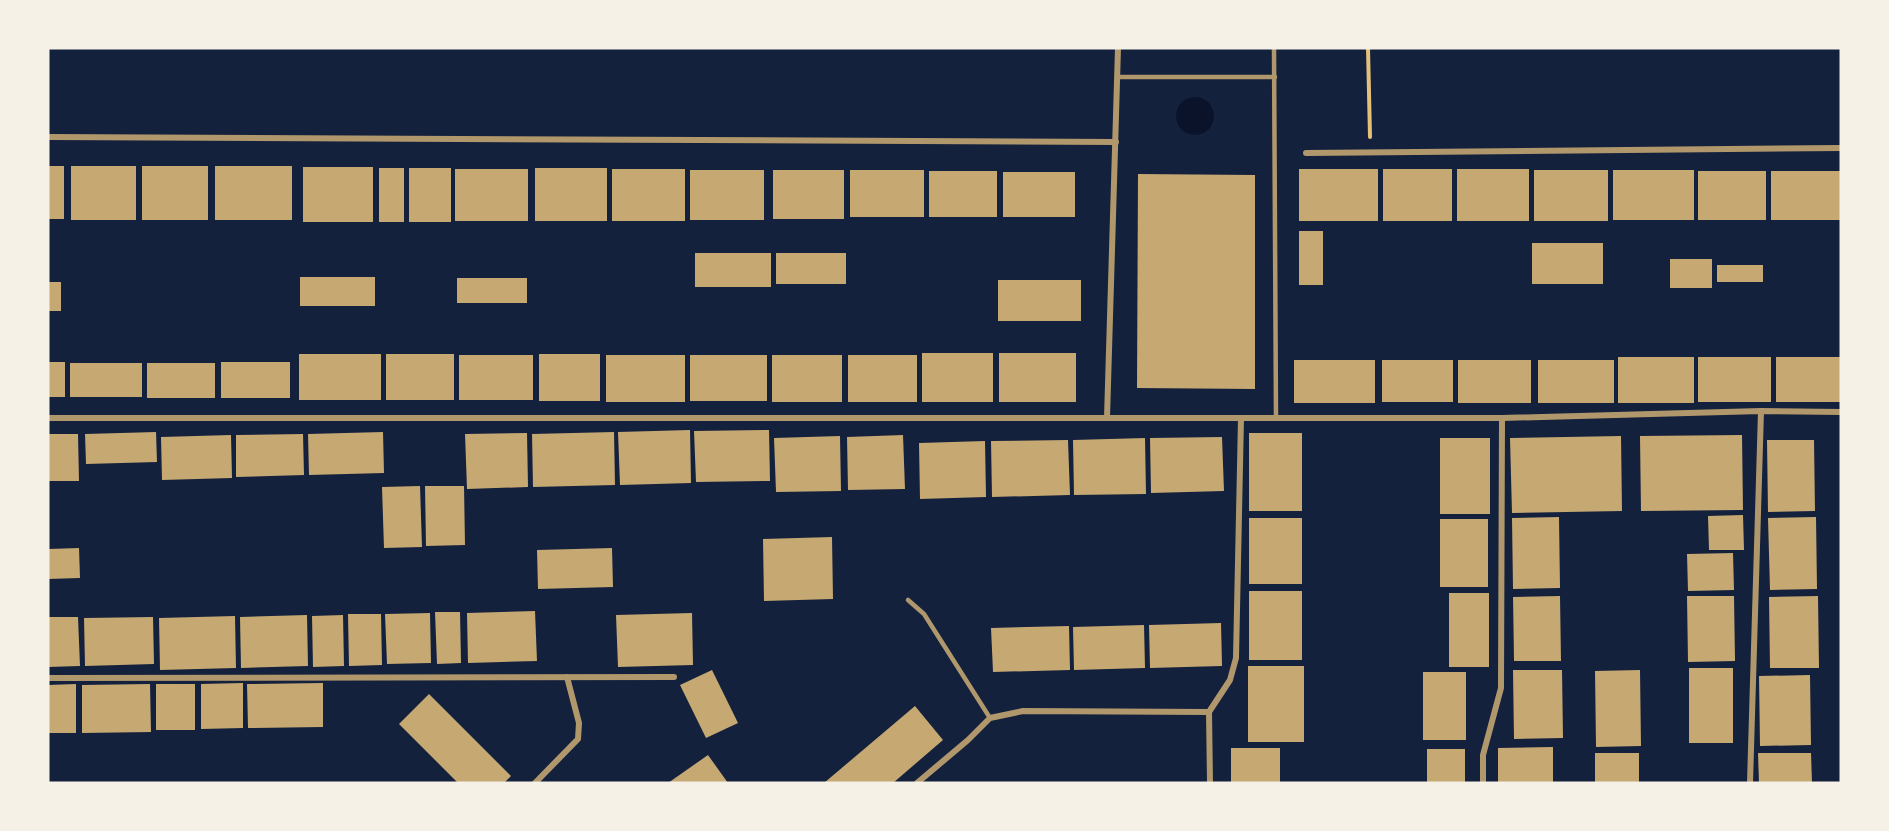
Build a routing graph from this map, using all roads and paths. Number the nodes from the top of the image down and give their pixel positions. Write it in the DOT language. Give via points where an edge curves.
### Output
graph roads {
  1 [pos="1118,48"];
  2 [pos="1274,48"];
  3 [pos="1368,48"];
  4 [pos="1118,77"];
  5 [pos="1275,77"];
  6 [pos="48,137"];
  7 [pos="1116,142"];
  8 [pos="1841,148"];
  9 [pos="1306,153"];
  10 [pos="1370,153"];
  11 [pos="1761,411"];
  12 [pos="1841,412"];
  13 [pos="48,418"];
  14 [pos="1107,418"];
  15 [pos="1241,418"];
  16 [pos="1276,418"];
  17 [pos="1502,418"];
  18 [pos="908,600"];
  19 [pos="567,677"];
  20 [pos="674,677"];
  21 [pos="48,678"];
  22 [pos="1209,712"];
  23 [pos="990,717"];
  24 [pos="535,783"];
  25 [pos="917,783"];
  26 [pos="1210,783"];
  27 [pos="1483,783"];
  28 [pos="1750,783"];
  1 -- 4 [label="street"];
  2 -- 5 [label="lane"];
  3 -- 10 [label="path"];
  4 -- 5 [label="lane"];
  4 -- 7 [label="street"];
  5 -- 16 [label="lane"];
  6 -- 7 [label="street"];
  7 -- 14 [label="street"];
  8 -- 10 [label="street"];
  9 -- 10 [label="street"];
  11 -- 12 [label="street"];
  11 -- 17 [label="street"];
  11 -- 28 [label="street"];
  13 -- 14 [label="street"];
  14 -- 15 [label="street"];
  15 -- 16 [label="street"];
  15 -- 22 [label="street" via="1236,658 1230,680"];
  16 -- 17 [label="street"];
  17 -- 27 [label="street" via="1501,688 1483,755"];
  18 -- 23 [label="lane" via="924,614"];
  19 -- 20 [label="street"];
  19 -- 21 [label="street"];
  19 -- 24 [label="street" via="579,723 578,739"];
  22 -- 23 [label="street" via="1023,711"];
  22 -- 26 [label="street"];
  23 -- 25 [label="street"];
}
